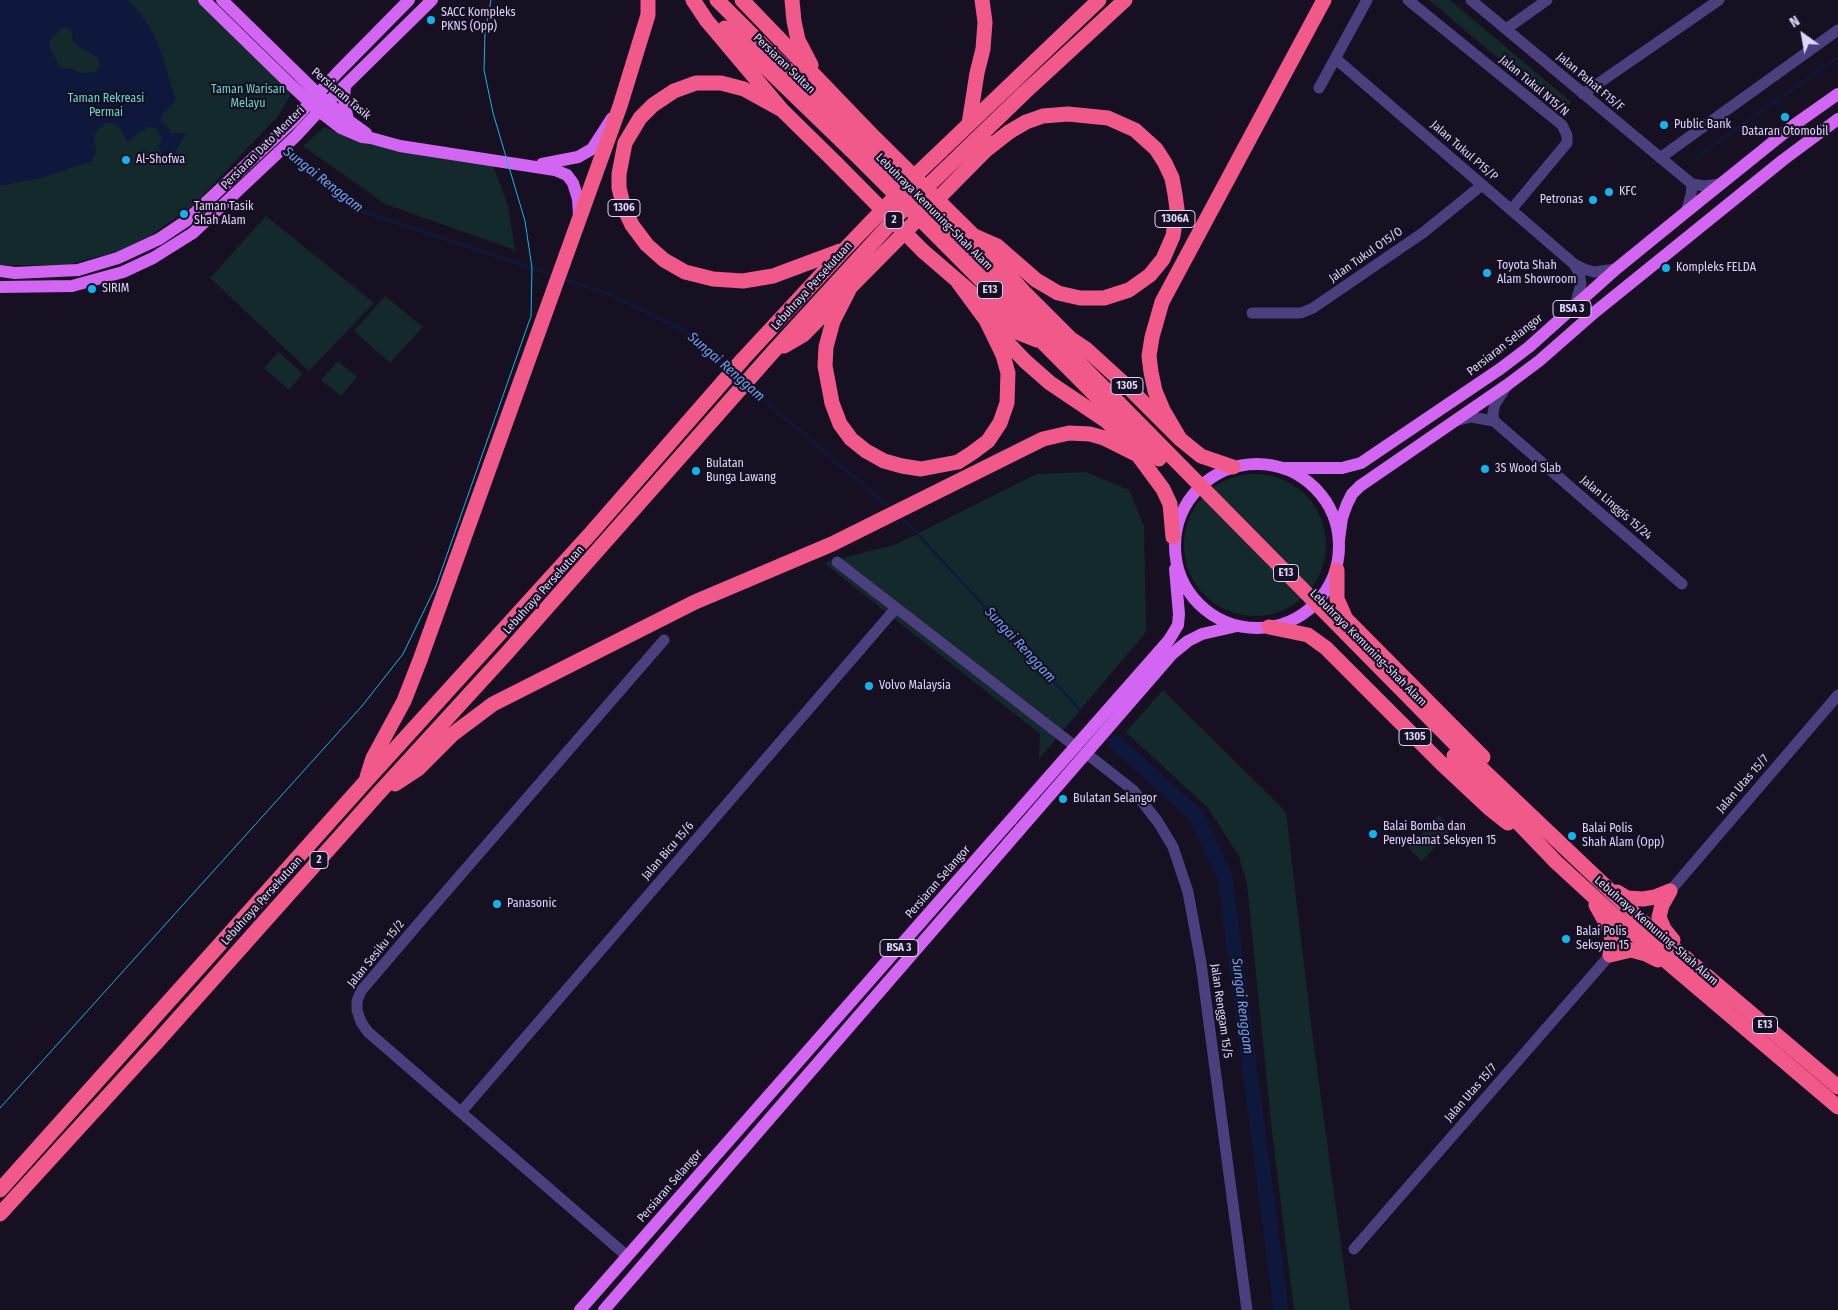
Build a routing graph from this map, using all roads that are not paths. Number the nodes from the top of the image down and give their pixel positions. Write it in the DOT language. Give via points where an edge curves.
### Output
graph roads {
  1 [pos="409,0"];
  2 [pos="432,0"];
  3 [pos="648,0"];
  4 [pos="694,0"];
  5 [pos="717,0"];
  6 [pos="742,0"];
  7 [pos="792,0"];
  8 [pos="982,0"];
  9 [pos="1099,0"];
  10 [pos="1125,0"];
  11 [pos="1324,0"];
  12 [pos="1367,0"];
  13 [pos="1408,0"];
  14 [pos="1471,0"];
  15 [pos="1547,0"];
  16 [pos="1719,0"];
  17 [pos="215,2"];
  18 [pos="1506,29"];
  19 [pos="1838,30"];
  20 [pos="1336,60"];
  21 [pos="338,72"];
  22 [pos="295,80"];
  23 [pos="345,86"];
  24 [pos="825,87"];
  25 [pos="1319,88"];
  26 [pos="1024,93"];
  27 [pos="1583,94"];
  28 [pos="1838,94"];
  29 [pos="319,103"];
  30 [pos="620,106"];
  31 [pos="782,110"];
  32 [pos="1838,119"];
  33 [pos="348,120"];
  34 [pos="969,124"];
  35 [pos="292,128"];
  36 [pos="372,138"];
  37 [pos="860,141"];
  38 [pos="986,150"];
  39 [pos="1660,158"];
  40 [pos="261,162"];
  41 [pos="532,166"];
  42 [pos="1692,184"];
  43 [pos="1720,184"];
  44 [pos="1482,185"];
  45 [pos="1511,210"];
  46 [pos="1686,212"];
  47 [pos="579,217"];
  48 [pos="942,233"];
  49 [pos="974,236"];
  50 [pos="844,250"];
  51 [pos="1574,264"];
  52 [pos="1616,269"];
  53 [pos="0,271"];
  54 [pos="958,282"];
  55 [pos="852,284"];
  56 [pos="0,287"];
  57 [pos="1575,306"];
  58 [pos="1252,313"];
  59 [pos="986,320"];
  60 [pos="1071,339"];
  61 [pos="1043,342"];
  62 [pos="772,353"];
  63 [pos="1090,374"];
  64 [pos="1507,385"];
  65 [pos="1107,400"];
  66 [pos="1494,420"];
  67 [pos="1452,422"];
  68 [pos="1180,439"];
  69 [pos="1136,454"];
  70 [pos="1233,468"];
  71 [pos="1282,468"];
  72 [pos="1173,537"];
  73 [pos="1339,540"];
  74 [pos="837,562"];
  75 [pos="1175,569"];
  76 [pos="1337,570"];
  77 [pos="1682,584"];
  78 [pos="896,608"];
  79 [pos="1237,626"];
  80 [pos="1269,627"];
  81 [pos="664,640"];
  82 [pos="1838,695"];
  83 [pos="1081,750"];
  84 [pos="1457,753"];
  85 [pos="366,781"];
  86 [pos="377,795"];
  87 [pos="1561,843"];
  88 [pos="1556,862"];
  89 [pos="1604,883"];
  90 [pos="1586,890"];
  91 [pos="1670,891"];
  92 [pos="1610,955"];
  93 [pos="1691,963"];
  94 [pos="1678,970"];
  95 [pos="1838,1087"];
  96 [pos="1838,1106"];
  97 [pos="461,1112"];
  98 [pos="0,1190"];
  99 [pos="0,1214"];
  100 [pos="1354,1249"];
  101 [pos="627,1256"];
  102 [pos="580,1310"];
  103 [pos="604,1310"];
  104 [pos="1247,1310"];
  1 -- 21 [label="main road, Persiaran Dato Menteri"];
  2 -- 23 [label="main road, Persiaran Dato Menteri"];
  3 -- 30 [label="highway" via="648,15"];
  4 -- 31 [label="highway" via="707,21"];
  4 -- 37 [label="highway, Persiaran Sultan"];
  5 -- 37 [label="highway, Persiaran Sultan"];
  6 -- 24 [label="highway"];
  7 -- 24 [label="highway" via="798,40"];
  8 -- 34 [label="highway" via="985,22 983,49"];
  9 -- 34 [label="highway, Lebuhraya Persekutuan / 2"];
  10 -- 26 [label="highway, Lebuhraya Persekutuan / 2"];
  11 -- 68 [label="highway" via="1162,302 1152,336 1151,372 1158,398"];
  12 -- 20 [label="street"];
  13 -- 45 [label="street, Jalan Tukul N15/N" via="1562,125 1567,135 1567,143"];
  14 -- 18 [label="street, Jalan Pahat F15/F"];
  15 -- 18 [label="street"];
  16 -- 27 [label="street"];
  17 -- 22 [label="main road, Persiaran Tasik"];
  18 -- 27 [label="street, Jalan Pahat F15/F"];
  19 -- 39 [label="street"];
  20 -- 25 [label="street"];
  20 -- 44 [label="street, Jalan Tukul P15/P"];
  21 -- 22 [label="main road" via="321,80"];
  21 -- 29 [label="main road, Persiaran Dato Menteri"];
  22 -- 29 [label="main road, Persiaran Tasik"];
  22 -- 35 [label="main road"];
  23 -- 29 [label="main road, Persiaran Dato Menteri"];
  23 -- 33 [label="main road"];
  24 -- 37 [label="highway"];
  26 -- 38 [label="highway" via="1008,126"];
  26 -- 62 [label="highway, Lebuhraya Persekutuan / 2" via="900,212"];
  27 -- 39 [label="street, Jalan Pahat F15/F"];
  28 -- 43 [label="main road, Persiaran Selangor / BSA 3"];
  29 -- 33 [label="main road, Persiaran Tasik"];
  29 -- 35 [label="main road, Persiaran Dato Menteri"];
  29 -- 36 [label="main road, Persiaran Tasik" via="341,128"];
  30 -- 41 [label="main road" via="592,149 578,158"];
  30 -- 47 [label="highway"];
  31 -- 50 [label="highway, 1306" via="744,89 721,83 696,83 674,91 646,111 625,144 619,174 624,208 647,245 664,260 685,272 713,279 743,281 773,276"];
  31 -- 54 [label="highway, bridge"];
  32 -- 64 [label="main road, BSA 3" via="1782,160"];
  33 -- 36 [label="main road, Persiaran Tasik"];
  34 -- 50 [label="highway, Lebuhraya Persekutuan / 2"];
  35 -- 40 [label="main road, Persiaran Dato Menteri"];
  36 -- 41 [label="main road" via="400,146"];
  37 -- 48 [label="highway, Lebuhraya Kemuning–Shah Alam / E13, bridge"];
  37 -- 49 [label="highway, bridge"];
  38 -- 49 [label="highway, 1306A" via="1009,132 1043,116 1068,114 1108,118 1134,130 1156,149 1172,178 1177,208 1173,236 1163,259 1150,275 1129,290 1104,298 1080,298 1058,293 1036,280 997,246"];
  38 -- 55 [label="highway"];
  39 -- 42 [label="street, Jalan Pahat F15/F"];
  40 -- 53 [label="main road, Persiaran Dato Menteri" via="186,221 118,258 78,270"];
  40 -- 56 [label="main road, Persiaran Dato Menteri" via="193,233 153,258 123,272 72,286"];
  41 -- 47 [label="main road" via="567,175 577,191"];
  42 -- 43 [label="street"];
  42 -- 46 [label="street"];
  43 -- 46 [label="main road, Persiaran Selangor / BSA 3"];
  44 -- 45 [label="street, Jalan Tukul P15/P"];
  44 -- 58 [label="street, Jalan Tukul O15/O" via="1424,232 1313,308 1301,313"];
  45 -- 51 [label="street, Jalan Tukul P15/P"];
  46 -- 52 [label="main road, Persiaran Selangor / BSA 3"];
  47 -- 85 [label="highway" via="404,701 373,758"];
  48 -- 61 [label="highway, Lebuhraya Kemuning–Shah Alam / E13"];
  48 -- 63 [label="highway, Lebuhraya Kemuning–Shah Alam / E13"];
  49 -- 60 [label="highway"];
  50 -- 85 [label="highway, Lebuhraya Persekutuan / 2"];
  51 -- 52 [label="street" via="1594,272"];
  51 -- 57 [label="street" via="1581,284"];
  52 -- 57 [label="main road, Persiaran Selangor / BSA 3"];
  54 -- 59 [label="highway"];
  54 -- 61 [label="highway" via="1017,332"];
  55 -- 59 [label="highway" via="833,321 826,347 825,366 832,403 840,424 852,439 884,461 902,466 921,469 958,462 988,441 1000,423 1008,403 1008,372 1004,355"];
  55 -- 62 [label="highway" via="804,335"];
  57 -- 71 [label="main road, Persiaran Selangor / BSA 3" via="1500,369 1361,464 1342,468"];
  59 -- 69 [label="highway" via="1050,383 1126,438"];
  60 -- 63 [label="highway"];
  60 -- 68 [label="highway, 1305" via="1130,388"];
  61 -- 65 [label="highway, Lebuhraya Kemuning–Shah Alam / E13"];
  62 -- 86 [label="highway, Lebuhraya Persekutuan / 2" via="513,647"];
  63 -- 65 [label="highway, Lebuhraya Kemuning–Shah Alam / E13"];
  64 -- 66 [label="street" via="1495,404"];
  64 -- 67 [label="main road, BSA 3"];
  65 -- 84 [label="highway, Lebuhraya Kemuning–Shah Alam / E13, bridge"];
  66 -- 67 [label="street" via="1471,416"];
  66 -- 77 [label="street, Jalan Linggis 15/24"];
  67 -- 73 [label="main road, BSA 3" via="1352,494 1342,518"];
  68 -- 70 [label="highway" via="1201,456"];
  69 -- 72 [label="highway" via="1156,478 1170,504"];
  69 -- 86 [label="highway" via="1090,434 1068,433 1043,438 832,544 695,602 493,704 453,734 418,768"];
  70 -- 71 [label="main road" via="1257,464"];
  70 -- 72 [label="main road" via="1204,482 1183,507"];
  71 -- 73 [label="main road" via="1317,490 1335,522"];
  72 -- 75 [label="main road"];
  73 -- 76 [label="main road"];
  74 -- 78 [label="street"];
  75 -- 79 [label="main road" via="1200,602"];
  75 -- 83 [label="main road, Persiaran Selangor / BSA 3" via="1179,614 1176,630"];
  76 -- 80 [label="main road" via="1320,598 1306,611 1293,620"];
  76 -- 87 [label="highway" via="1337,599 1346,619 1502,776"];
  78 -- 83 [label="street"];
  78 -- 97 [label="street, Jalan Bicu 15/6"];
  79 -- 80 [label="main road"];
  79 -- 83 [label="main road, Persiaran Selangor / BSA 3" via="1202,634 1188,641"];
  80 -- 88 [label="highway, 1305" via="1308,635 1326,648 1489,808"];
  81 -- 97 [label="street, Jalan Sesiku 15/2" via="361,991 357,1010 368,1032"];
  82 -- 91 [label="street, Jalan Utas 15/7"];
  83 -- 101 [label="main road, Persiaran Selangor / BSA 3"];
  83 -- 103 [label="main road, Persiaran Selangor / BSA 3"];
  83 -- 104 [label="street, Jalan Renggam 15/5" via="1132,790 1158,822 1173,847 1188,892 1201,963"];
  84 -- 87 [label="highway, Lebuhraya Kemuning–Shah Alam / E13"];
  84 -- 88 [label="highway, Lebuhraya Kemuning–Shah Alam / E13"];
  85 -- 98 [label="highway, Lebuhraya Persekutuan / 2"];
  86 -- 99 [label="highway, Lebuhraya Persekutuan / 2"];
  87 -- 89 [label="highway, Lebuhraya Kemuning–Shah Alam / E13"];
  88 -- 90 [label="highway, Lebuhraya Kemuning–Shah Alam / E13"];
  89 -- 91 [label="highway" via="1627,898 1643,899"];
  89 -- 93 [label="highway, Lebuhraya Kemuning–Shah Alam / E13"];
  90 -- 92 [label="highway" via="1610,930"];
  90 -- 94 [label="highway, Lebuhraya Kemuning–Shah Alam / E13"];
  91 -- 93 [label="highway" via="1659,917 1664,929"];
  92 -- 94 [label="highway" via="1631,950"];
  92 -- 100 [label="street, Jalan Utas 15/7"];
  93 -- 95 [label="highway, Lebuhraya Kemuning–Shah Alam / E13"];
  94 -- 96 [label="highway, Lebuhraya Kemuning–Shah Alam / E13"];
  97 -- 101 [label="street, Jalan Sesiku 15/2"];
  101 -- 102 [label="main road, Persiaran Selangor / BSA 3"];
}
